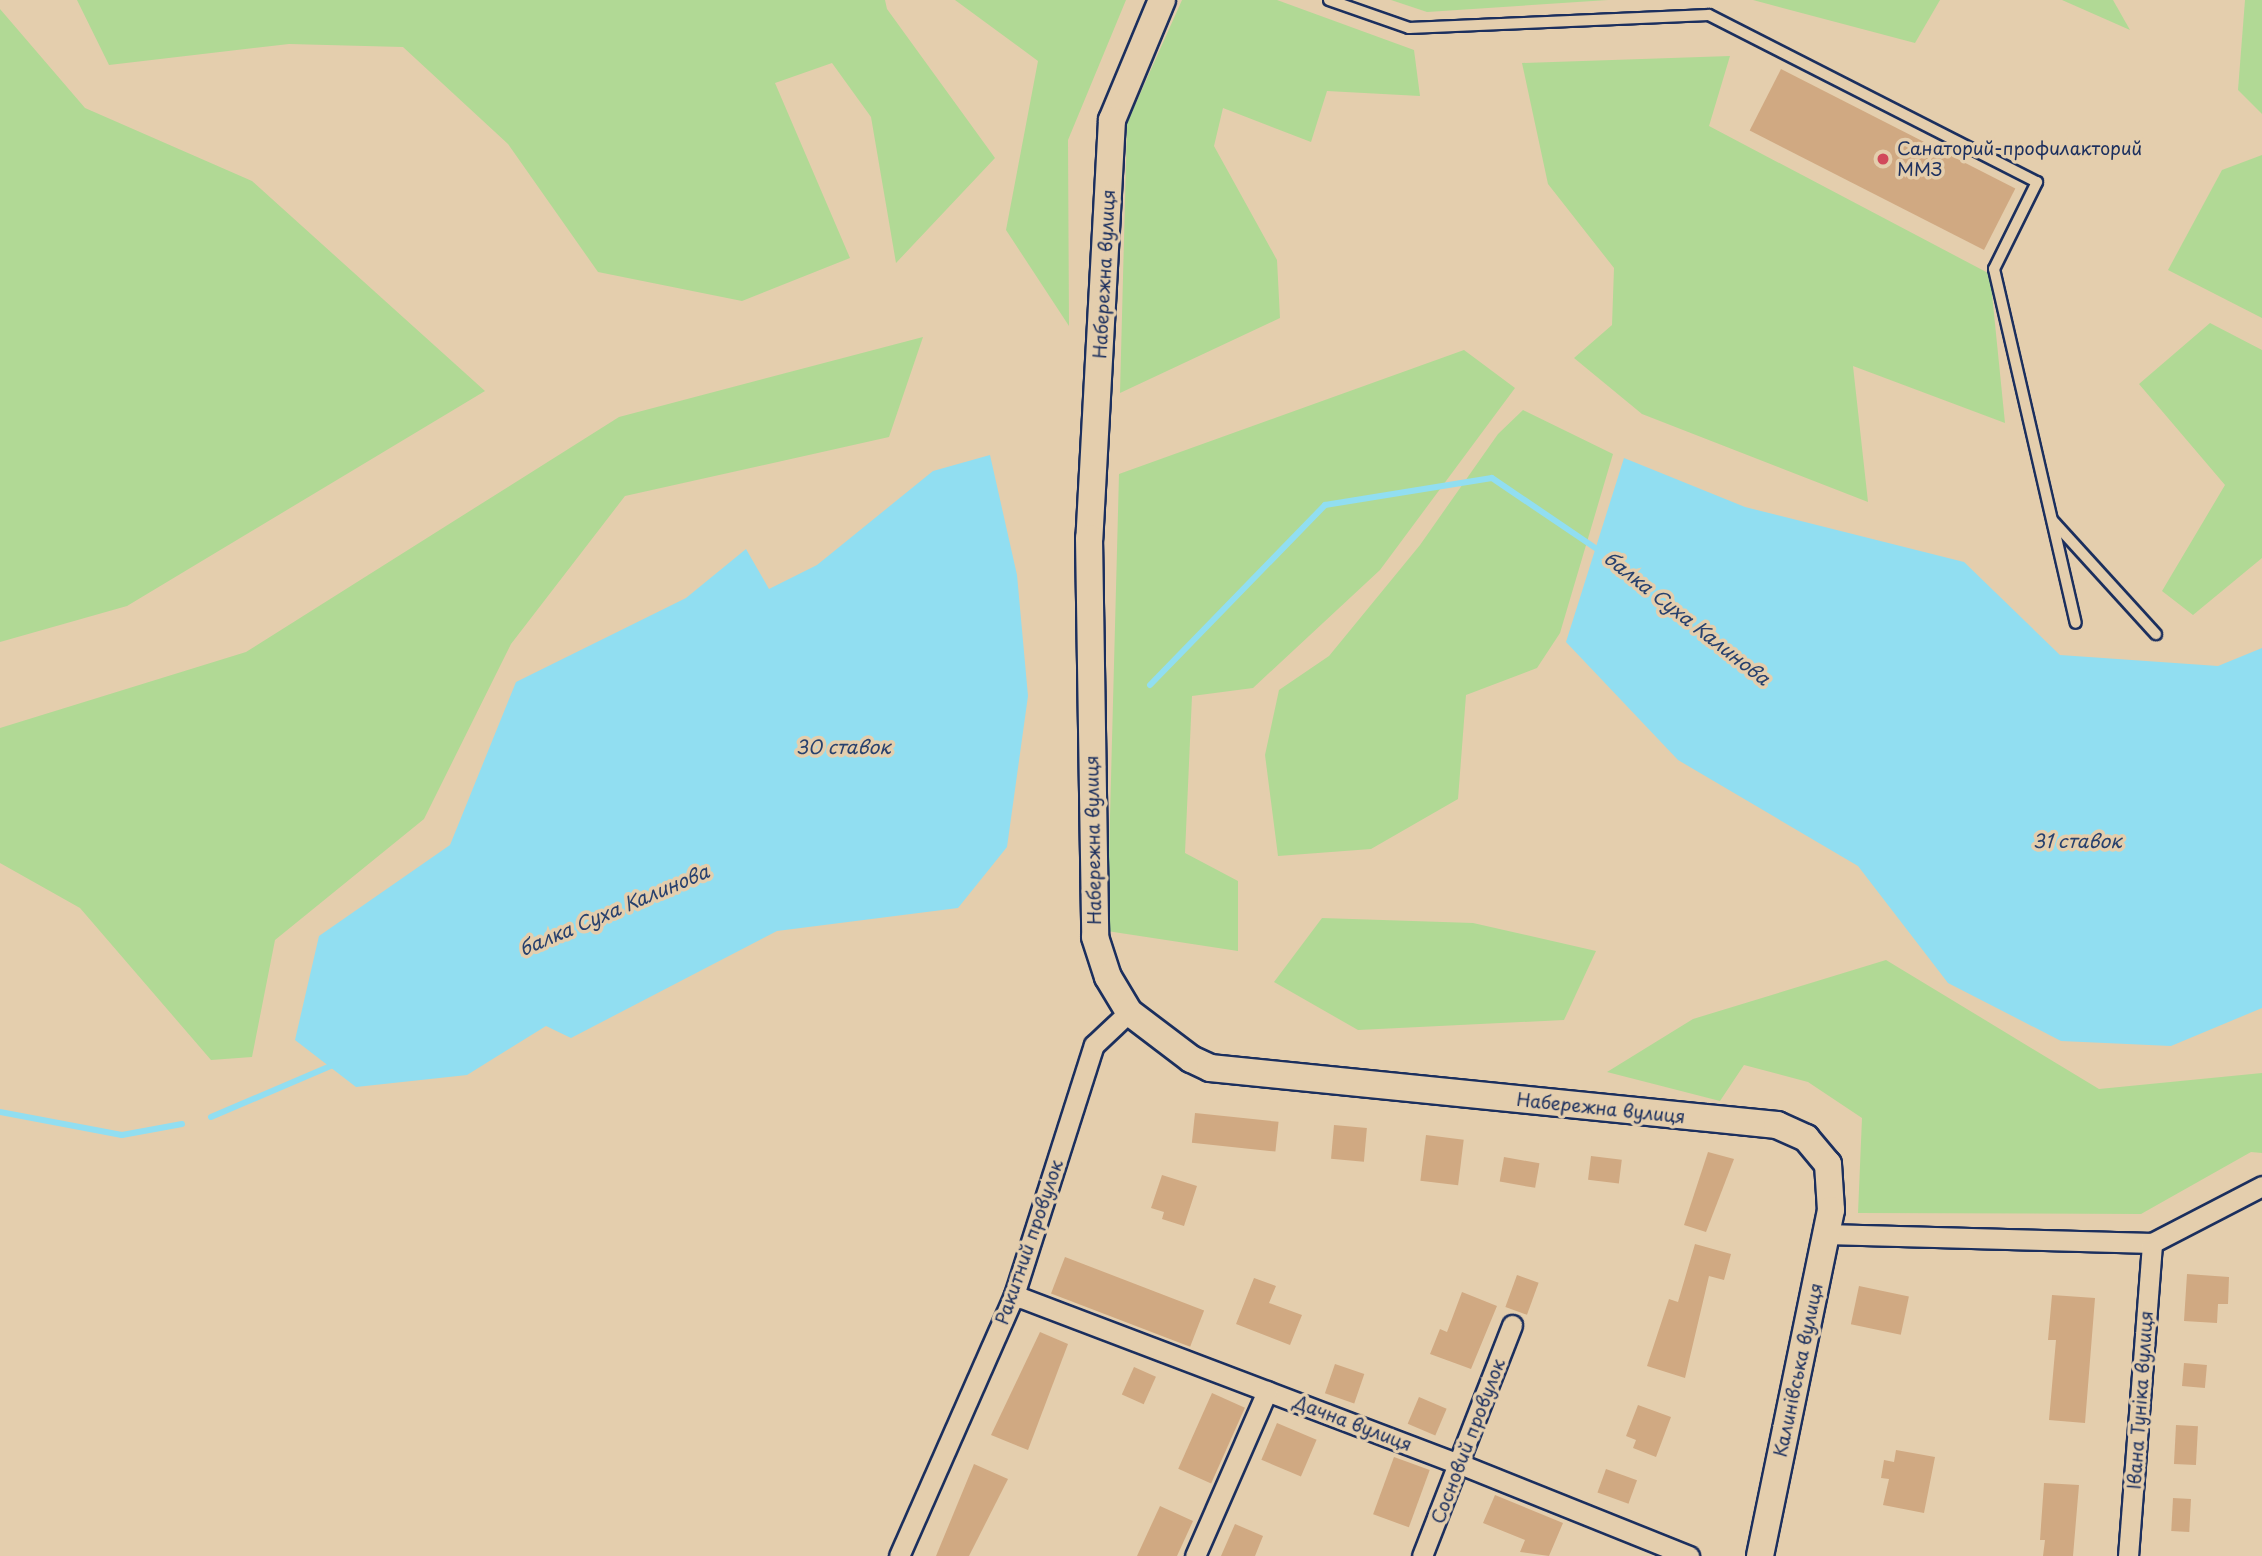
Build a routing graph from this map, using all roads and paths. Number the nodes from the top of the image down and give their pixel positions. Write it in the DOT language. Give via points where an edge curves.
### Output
graph roads {
  1 [pos="1162,0"];
  2 [pos="1329,0"];
  3 [pos="2053,520"];
  4 [pos="2076,623"];
  5 [pos="2156,634"];
  6 [pos="1129,1012"];
  7 [pos="1832,1183"];
  8 [pos="2262,1186"];
  9 [pos="1826,1234"];
  10 [pos="2152,1243"];
  11 [pos="1014,1295"];
  12 [pos="1512,1325"];
  13 [pos="1267,1391"];
  14 [pos="1460,1464"];
  15 [pos="899,1556"];
  16 [pos="1195,1556"];
  17 [pos="1422,1556"];
  18 [pos="1689,1556"];
  19 [pos="1760,1556"];
  20 [pos="2128,1556"];
  1 -- 6 [label="street, Набережна вулиця" via="1112,120 1089,538 1095,937 1108,977"];
  2 -- 3 [label="lane" via="1409,29 1709,15 2038,182 1994,269"];
  3 -- 4 [label="lane"];
  3 -- 5 [label="lane"];
  6 -- 7 [label="street, Набережна вулиця" via="1191,1059 1231,1072 1777,1125 1792,1129 1819,1150"];
  6 -- 11 [label="street, Ракитний провулок" via="1094,1045"];
  7 -- 9 [label="street, Калинівська вулиця"];
  8 -- 10 [label="street"];
  9 -- 10 [label="street"];
  9 -- 19 [label="street, Калинівська вулиця"];
  10 -- 20 [label="street, Івана Туніка вулиця"];
  11 -- 13 [label="street, Дачна вулиця"];
  11 -- 15 [label="street, Ракитний провулок"];
  12 -- 14 [label="street, Сосновий провулок"];
  13 -- 14 [label="street, Дачна вулиця"];
  13 -- 16 [label="street"];
  14 -- 17 [label="street, Сосновий провулок"];
  14 -- 18 [label="street, Дачна вулиця"];
}
